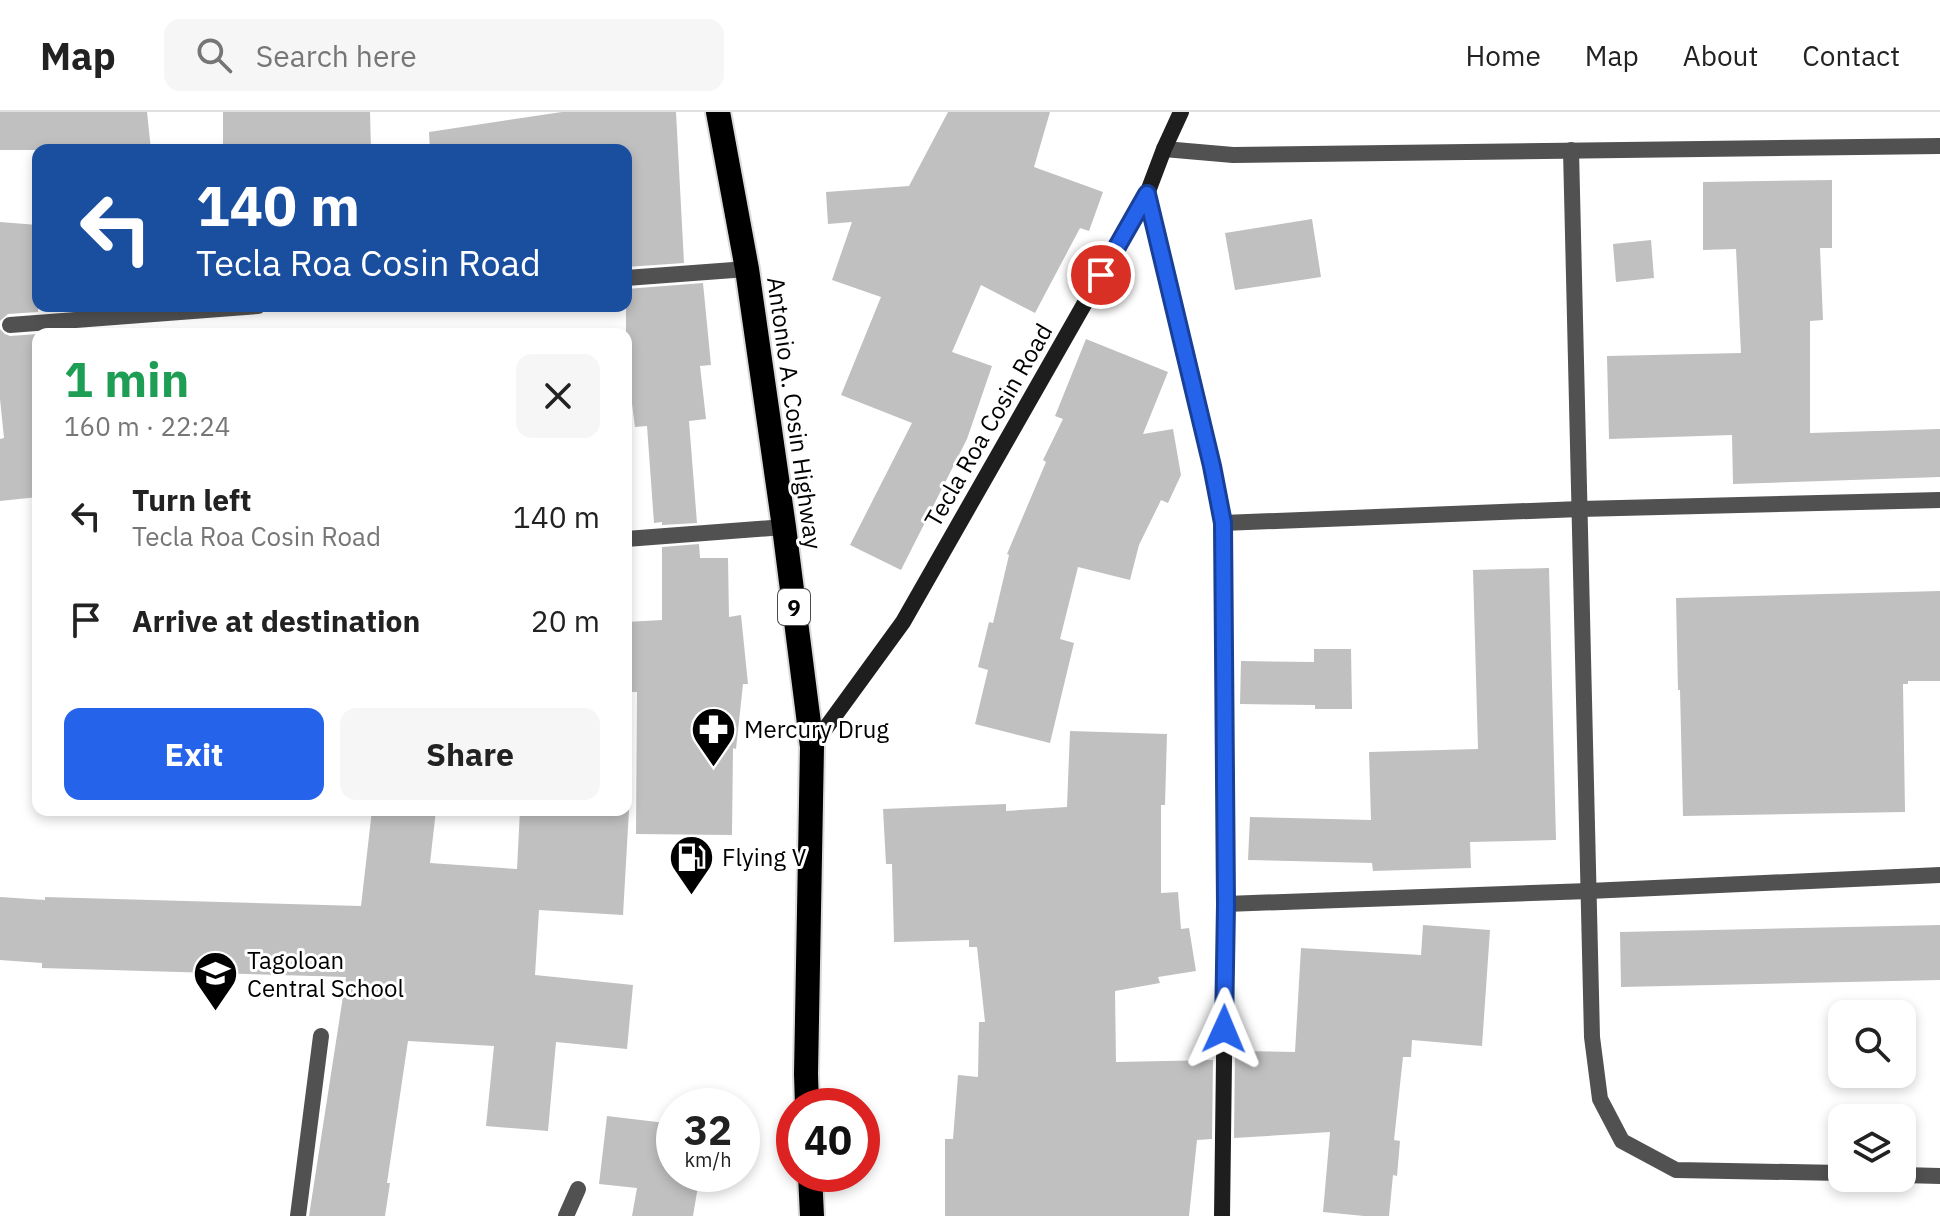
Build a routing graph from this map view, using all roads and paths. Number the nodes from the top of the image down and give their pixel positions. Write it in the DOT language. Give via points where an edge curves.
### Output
graph roads {
  1 [pos="718,112"];
  2 [pos="1181,112"];
  3 [pos="1940,146"];
  4 [pos="1164,149"];
  5 [pos="1571,150"];
  6 [pos="1147,194"];
  7 [pos="747,269"];
  8 [pos="632,278"];
  9 [pos="180,312"];
  10 [pos="10,325"];
  11 [pos="1940,500"];
  12 [pos="1580,509"];
  13 [pos="1223,523"];
  14 [pos="784,527"];
  15 [pos="632,539"];
  16 [pos="812,747"];
  17 [pos="1940,875"];
  18 [pos="1589,891"];
  19 [pos="1226,904"];
  20 [pos="321,1036"];
  21 [pos="806,1088"];
  22 [pos="1828,1173"];
  23 [pos="1916,1175"];
  24 [pos="1940,1176"];
  25 [pos="578,1189"];
  26 [pos="811,1192"];
  27 [pos="298,1216"];
  28 [pos="566,1216"];
  29 [pos="812,1216"];
  30 [pos="1222,1216"];
  1 -- 7 [label="highway, Antonio A. Cosin Highway / 9"];
  2 -- 4 [label="street, Tecla Roa Cosin Road"];
  3 -- 5 [label="street"];
  4 -- 5 [label="street" via="1233,155"];
  4 -- 6 [label="street, Tecla Roa Cosin Road"];
  5 -- 12 [label="street"];
  6 -- 13 [label="street"];
  6 -- 16 [label="street, Tecla Roa Cosin Road" via="903,622"];
  7 -- 8 [label="street"];
  7 -- 14 [label="highway, Antonio A. Cosin Highway / 9"];
  9 -- 10 [label="street"];
  11 -- 12 [label="street"];
  12 -- 13 [label="street"];
  12 -- 18 [label="street"];
  13 -- 19 [label="street"];
  14 -- 15 [label="street"];
  14 -- 16 [label="highway, Antonio A. Cosin Highway / 9"];
  16 -- 21 [label="highway, Antonio A. Cosin Highway / 9"];
  17 -- 18 [label="street"];
  18 -- 19 [label="street"];
  18 -- 22 [label="street" via="1592,1037 1600,1099 1622,1141 1676,1170"];
  19 -- 30 [label="street"];
  20 -- 27 [label="street"];
  23 -- 24 [label="street"];
  25 -- 28 [label="street"];
  26 -- 29 [label="highway"];
}
